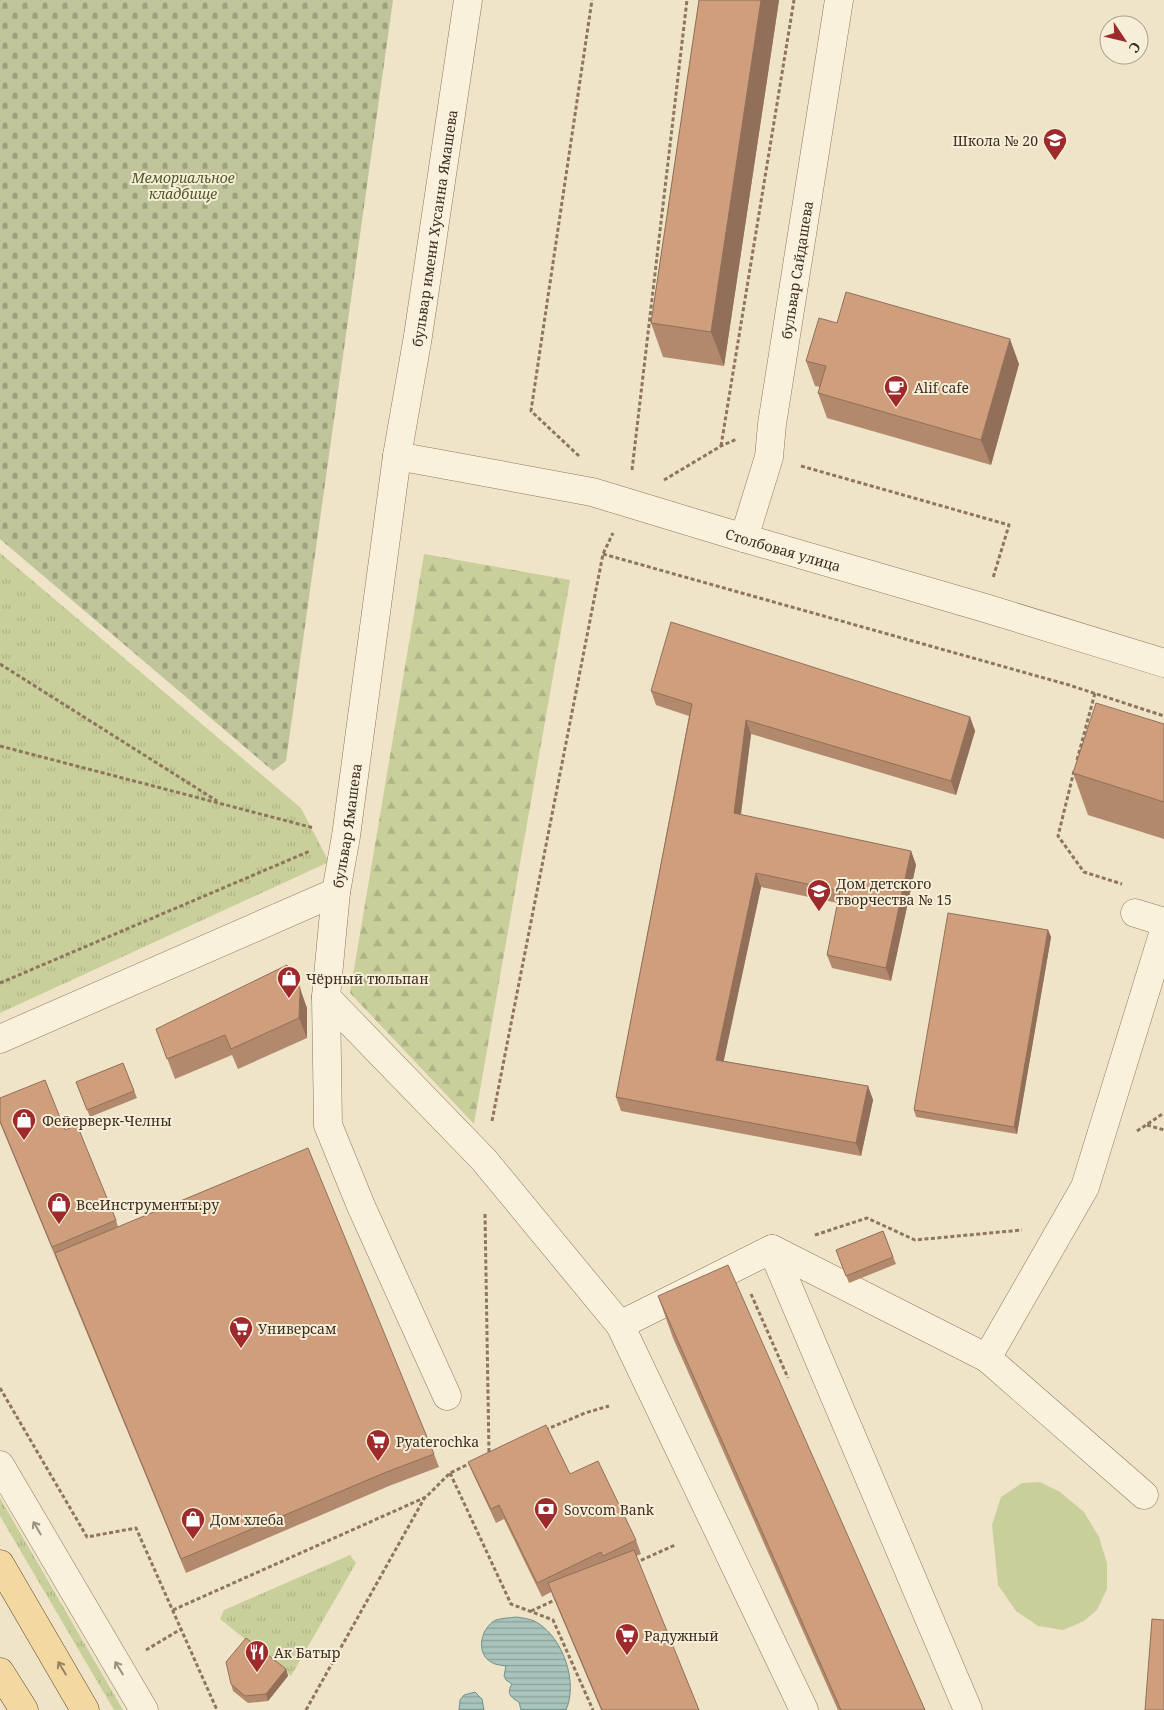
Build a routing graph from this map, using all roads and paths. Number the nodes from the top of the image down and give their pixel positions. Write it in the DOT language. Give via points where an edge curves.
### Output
graph roads {
  1 [pos="468,0"];
  2 [pos="592,0"];
  3 [pos="688,0"];
  4 [pos="794,0"];
  5 [pos="839,0"];
  6 [pos="772,424"];
  7 [pos="721,446"];
  8 [pos="397,456"];
  9 [pos="579,456"];
  10 [pos="769,456"];
  11 [pos="628,503"];
  12 [pos="744,538"];
  13 [pos="603,554"];
  14 [pos="985,608"];
  15 [pos="1164,663"];
  16 [pos="0,664"];
  17 [pos="1095,693"];
  18 [pos="1164,716"];
  19 [pos="0,746"];
  20 [pos="222,804"];
  21 [pos="346,836"];
  22 [pos="336,892"];
  23 [pos="1135,913"];
  24 [pos="1164,922"];
  25 [pos="1164,931"];
  26 [pos="0,983"];
  27 [pos="326,997"];
  28 [pos="0,1038"];
  29 [pos="1146,1125"];
  30 [pos="1164,1130"];
  31 [pos="484,1160"];
  32 [pos="485,1209"];
  33 [pos="1026,1230"];
  34 [pos="772,1249"];
  35 [pos="620,1325"];
  36 [pos="987,1358"];
  37 [pos="789,1378"];
  38 [pos="0,1388"];
  39 [pos="447,1396"];
  40 [pos="609,1406"];
  41 [pos="541,1432"];
  42 [pos="498,1450"];
  43 [pos="489,1454"];
  44 [pos="0,1465"];
  45 [pos="450,1472"];
  46 [pos="1144,1495"];
  47 [pos="426,1497"];
  48 [pos="87,1537"];
  49 [pos="87,1545"];
  50 [pos="674,1546"];
  51 [pos="0,1564"];
  52 [pos="629,1566"];
  53 [pos="557,1599"];
  54 [pos="173,1610"];
  55 [pos="530,1611"];
  56 [pos="181,1629"];
  57 [pos="142,1642"];
  58 [pos="0,1672"];
  59 [pos="24,1710"];
  60 [pos="85,1710"];
  61 [pos="144,1710"];
  62 [pos="217,1710"];
  63 [pos="306,1710"];
  64 [pos="593,1710"];
  65 [pos="804,1710"];
  66 [pos="968,1710"];
  1 -- 8 [label="street, бульвар имени Хусаина Ямашева"];
  2 -- 9 [label="path" via="531,410"];
  3 -- 11 [label="path"];
  4 -- 7 [label="path"];
  5 -- 6 [label="street, бульвар Сайдашева"];
  6 -- 7 [label="path"];
  6 -- 10 [label="street, бульвар Сайдашева"];
  7 -- 11 [label="path"];
  8 -- 11 [label="street, Столбовая улица" via="592,492"];
  8 -- 21 [label="street, бульвар Ямашева"];
  10 -- 12 [label="street, бульвар Сайдашева"];
  10 -- 14 [label="path" via="1009,525"];
  11 -- 12 [label="street, Столбовая улица"];
  11 -- 13 [label="path"];
  12 -- 14 [label="street, Столбовая улица"];
  13 -- 17 [label="path"];
  13 -- 31 [label="path"];
  14 -- 15 [label="street, Столбовая улица"];
  16 -- 20 [label="path"];
  17 -- 18 [label="path"];
  17 -- 23 [label="path" via="1058,836 1084,872 1139,889"];
  19 -- 20 [label="path"];
  20 -- 21 [label="path"];
  21 -- 22 [label="street, бульвар Ямашева"];
  21 -- 26 [label="path"];
  22 -- 27 [label="street"];
  22 -- 28 [label="street, бульвар Ямашева"];
  23 -- 24 [label="street"];
  25 -- 36 [label="street" via="1085,1187"];
  27 -- 31 [label="street"];
  27 -- 39 [label="street" via="328,1125"];
  29 -- 30 [label="path"];
  31 -- 35 [label="street"];
  32 -- 43 [label="path"];
  33 -- 34 [label="path" via="915,1240 867,1218"];
  34 -- 35 [label="street"];
  34 -- 36 [label="street"];
  34 -- 37 [label="path" via="748,1289"];
  34 -- 66 [label="street"];
  35 -- 65 [label="street"];
  36 -- 46 [label="street"];
  38 -- 48 [label="path"];
  40 -- 41 [label="path"];
  42 -- 43 [label="path"];
  43 -- 45 [label="path"];
  61 -- 44 [label="street, one-way"];
  45 -- 47 [label="path"];
  45 -- 55 [label="path" via="510,1604"];
  47 -- 54 [label="path"];
  47 -- 63 [label="path"];
  48 -- 49 [label="path"];
  48 -- 54 [label="path" via="136,1528"];
  50 -- 52 [label="path"];
  60 -- 51 [label="main road, one-way"];
  53 -- 55 [label="path"];
  54 -- 56 [label="path"];
  55 -- 64 [label="path" via="553,1620"];
  56 -- 57 [label="path" via="146,1650"];
  56 -- 62 [label="path"];
  58 -- 59 [label="main road"];
}
